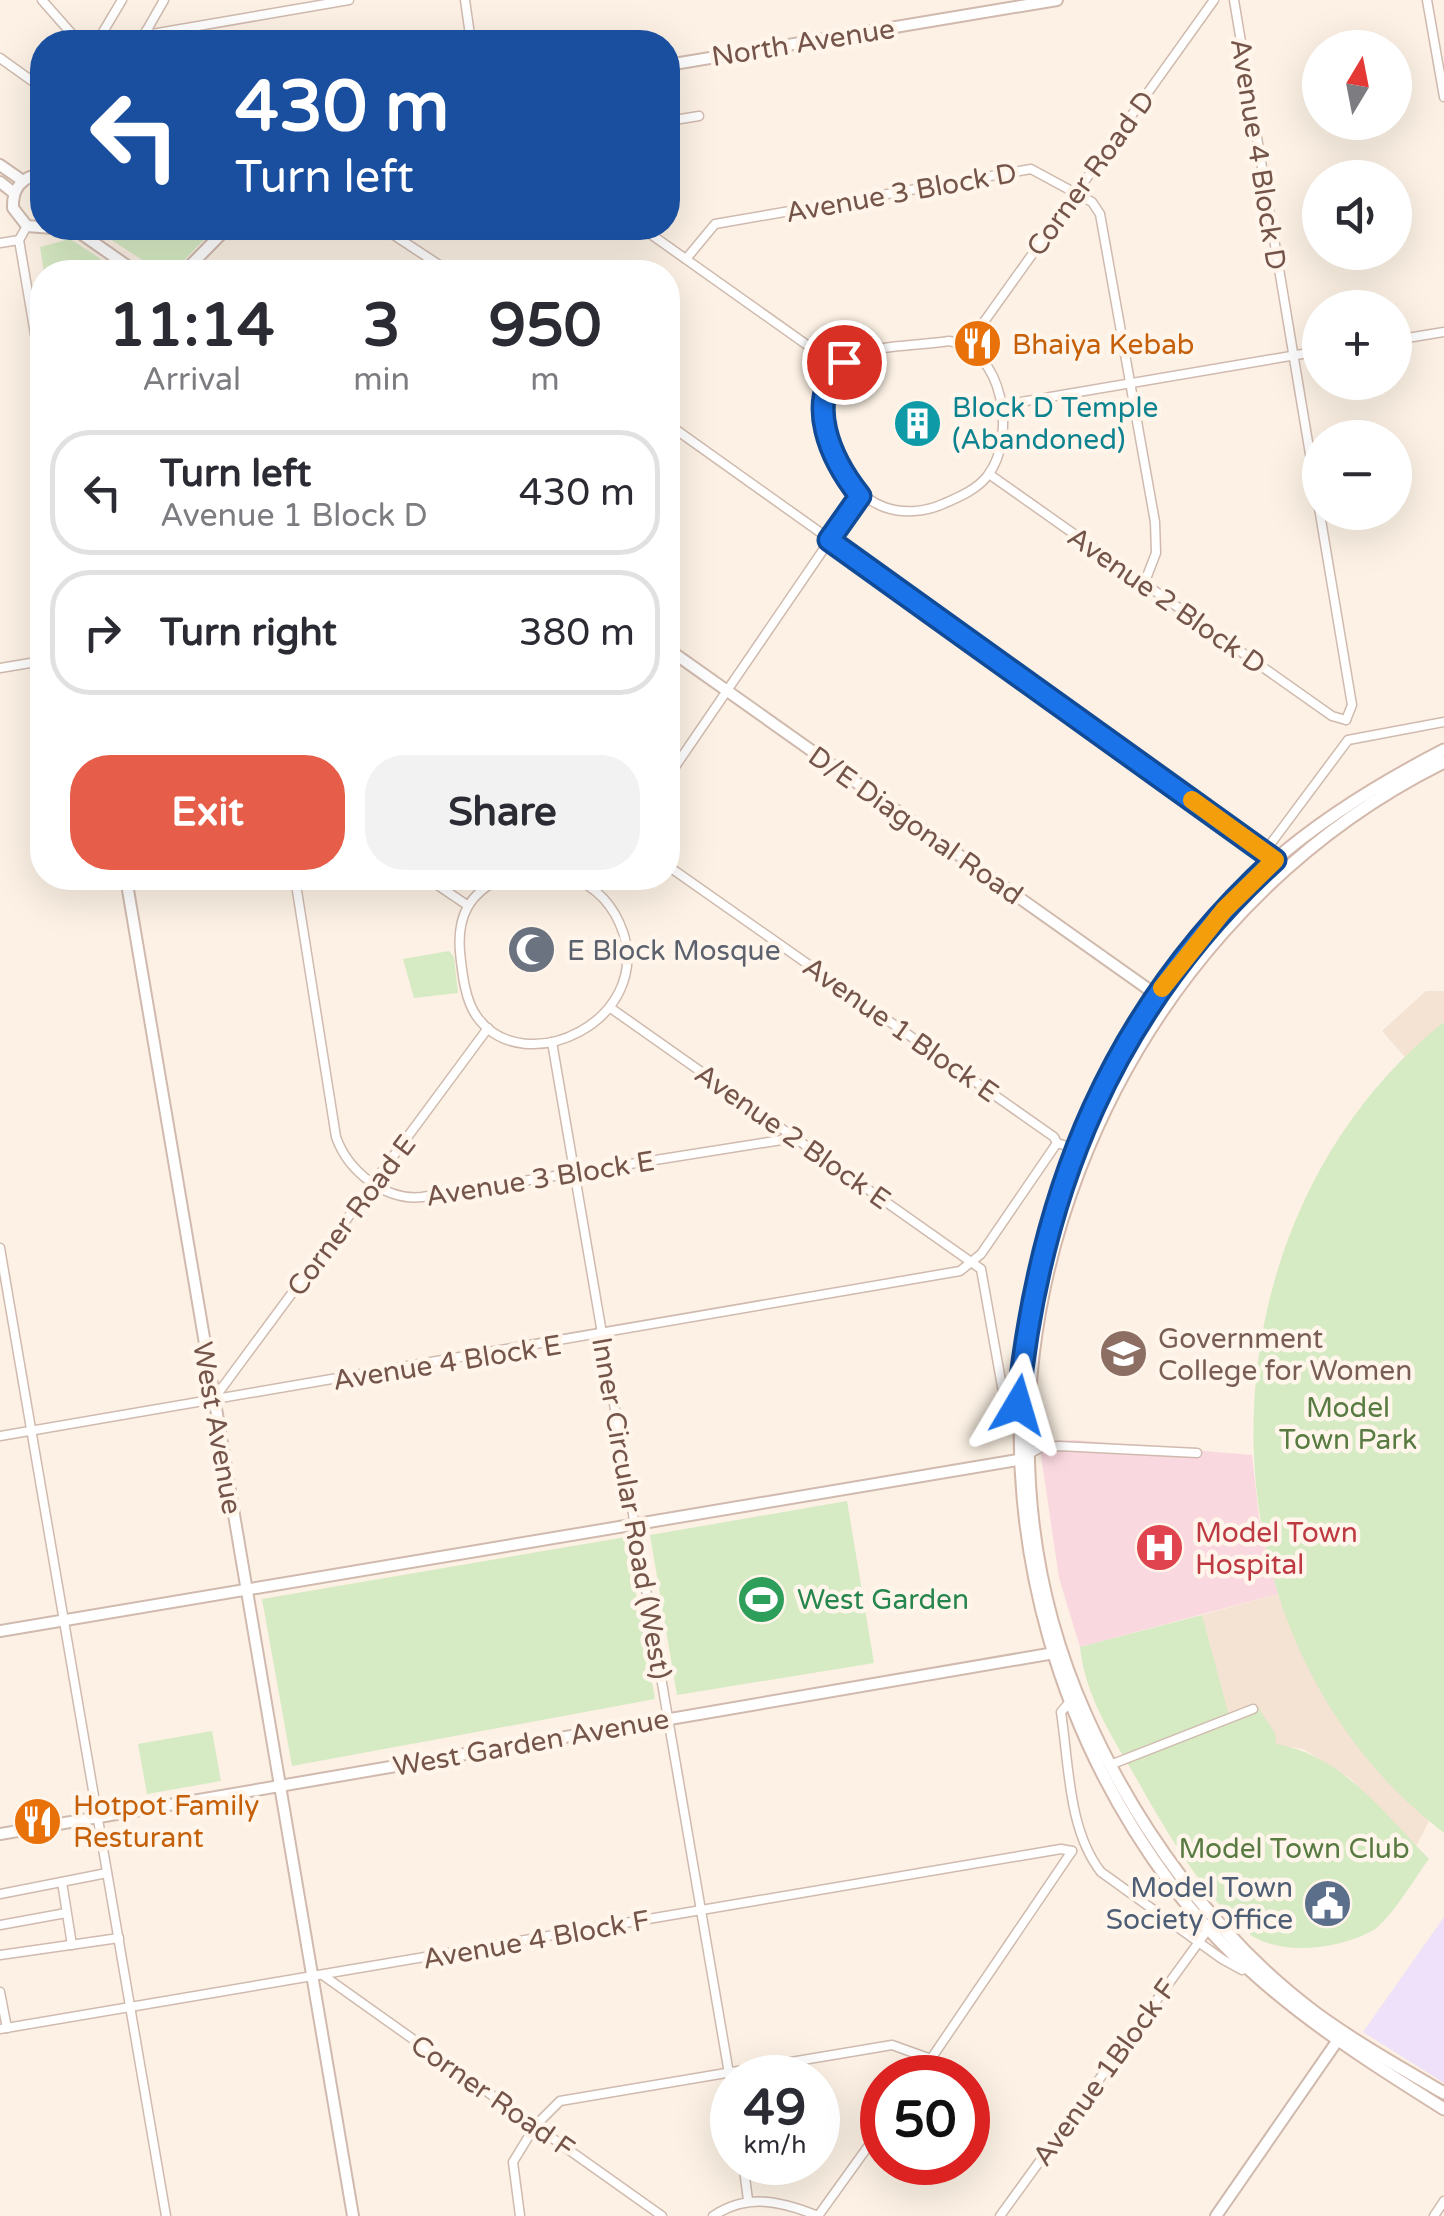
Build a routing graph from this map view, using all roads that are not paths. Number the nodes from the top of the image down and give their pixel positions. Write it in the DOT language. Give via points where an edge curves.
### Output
graph roads {
  1 [pos="42,0"];
  2 [pos="164,0"];
  3 [pos="349,0"];
  4 [pos="464,0"];
  5 [pos="1056,0"];
  6 [pos="1214,0"];
  7 [pos="1234,0"];
  8 [pos="1428,0"];
  9 [pos="120,1"];
  10 [pos="68,30"];
  11 [pos="104,30"];
  12 [pos="147,30"];
  13 [pos="175,30"];
  14 [pos="469,30"];
  15 [pos="0,58"];
  16 [pos="680,63"];
  17 [pos="30,79"];
  18 [pos="1444,97"];
  19 [pos="699,116"];
  20 [pos="680,119"];
  21 [pos="0,165"];
  22 [pos="30,178"];
  23 [pos="23,180"];
  24 [pos="0,182"];
  25 [pos="1076,192"];
  26 [pos="14,193"];
  27 [pos="26,226"];
  28 [pos="30,227"];
  29 [pos="19,240"];
  30 [pos="89,240"];
  31 [pos="215,240"];
  32 [pos="402,240"];
  33 [pos="659,240"];
  34 [pos="0,242"];
  35 [pos="686,259"];
  36 [pos="119,260"];
  37 [pos="196,260"];
  38 [pos="432,260"];
  39 [pos="30,305"];
  40 [pos="1444,332"];
  41 [pos="1412,337"];
  42 [pos="966,347"];
  43 [pos="1302,355"];
  44 [pos="1292,356"];
  45 [pos="838,367"];
  46 [pos="1131,382"];
  47 [pos="1003,405"];
  48 [pos="680,433"];
  49 [pos="990,474"];
  50 [pos="860,496"];
  51 [pos="829,540"];
  52 [pos="1144,584"];
  53 [pos="680,658"];
  54 [pos="30,663"];
  55 [pos="0,668"];
  56 [pos="727,691"];
  57 [pos="1346,720"];
  58 [pos="1444,722"];
  59 [pos="1353,738"];
  60 [pos="1444,750"];
  61 [pos="680,760"];
  62 [pos="1444,762"];
  63 [pos="1266,850"];
  64 [pos="1279,865"];
  65 [pos="680,874"];
  66 [pos="128,890"];
  67 [pos="297,890"];
  68 [pos="446,890"];
  69 [pos="485,890"];
  70 [pos="599,890"];
  71 [pos="467,904"];
  72 [pos="1161,998"];
  73 [pos="612,1009"];
  74 [pos="488,1028"];
  75 [pos="552,1042"];
  76 [pos="794,1138"];
  77 [pos="1057,1143"];
  78 [pos="1079,1149"];
  79 [pos="576,1174"];
  80 [pos="375,1182"];
  81 [pos="0,1248"];
  82 [pos="974,1263"];
  83 [pos="602,1336"];
  84 [pos="212,1400"];
  85 [pos="1018,1405"];
  86 [pos="32,1430"];
  87 [pos="0,1436"];
  88 [pos="1197,1453"];
  89 [pos="1024,1457"];
  90 [pos="635,1523"];
  91 [pos="246,1589"];
  92 [pos="63,1621"];
  93 [pos="0,1632"];
  94 [pos="1056,1653"];
  95 [pos="1068,1704"];
  96 [pos="1253,1709"];
  97 [pos="668,1719"];
  98 [pos="1110,1765"];
  99 [pos="278,1784"];
  100 [pos="96,1816"];
  101 [pos="0,1834"];
  102 [pos="1083,1846"];
  103 [pos="1072,1851"];
  104 [pos="107,1873"];
  105 [pos="62,1882"];
  106 [pos="0,1894"];
  107 [pos="701,1910"];
  108 [pos="66,1913"];
  109 [pos="0,1925"];
  110 [pos="1209,1928"];
  111 [pos="119,1938"];
  112 [pos="1197,1942"];
  113 [pos="72,1945"];
  114 [pos="0,1955"];
  115 [pos="1252,1965"];
  116 [pos="318,1976"];
  117 [pos="0,1992"];
  118 [pos="129,2006"];
  119 [pos="4,2028"];
  120 [pos="1341,2036"];
  121 [pos="727,2055"];
  122 [pos="832,2055"];
  123 [pos="920,2055"];
  124 [pos="934,2055"];
  125 [pos="710,2075"];
  126 [pos="1444,2093"];
  127 [pos="1444,2109"];
  128 [pos="535,2126"];
  129 [pos="860,2158"];
  130 [pos="746,2185"];
  131 [pos="748,2200"];
  132 [pos="1444,2202"];
  133 [pos="166,2216"];
  134 [pos="353,2216"];
  135 [pos="520,2216"];
  136 [pos="662,2216"];
  137 [pos="714,2216"];
  138 [pos="818,2216"];
  139 [pos="1000,2216"];
  140 [pos="1216,2216"];
  141 [pos="1434,2216"];
  1 -- 10 [label="street"];
  2 -- 12 [label="street"];
  3 -- 13 [label="street"];
  4 -- 14 [label="street"];
  5 -- 16 [label="street, North Avenue"];
  6 -- 25 [label="street, Corner Road D"];
  7 -- 44 [label="street, Avenue 4 Block D"];
  8 -- 18 [label="street"];
  9 -- 11 [label="street"];
  15 -- 17 [label="street"];
  19 -- 20 [label="street"];
  21 -- 23 [label="street"];
  22 -- 23 [label="street"];
  23 -- 26 [label="street"];
  24 -- 26 [label="street"];
  25 -- 35 [label="street, Avenue 3 Block D" via="1037,169 1013,172 714,224"];
  25 -- 42 [label="street, Corner Road D"];
  25 -- 46 [label="street, Avenue 3 Block D" via="1100,214"];
  26 -- 27 [label="street" via="16,215"];
  27 -- 28 [label="street"];
  27 -- 29 [label="street"];
  29 -- 34 [label="street"];
  29 -- 39 [label="street"];
  30 -- 36 [label="street"];
  31 -- 37 [label="street"];
  32 -- 38 [label="street"];
  33 -- 35 [label="street"];
  35 -- 45 [label="street"];
  40 -- 41 [label="street"];
  42 -- 45 [label="street" via="949,341 863,354"];
  42 -- 47 [label="street"];
  43 -- 44 [label="street"];
  44 -- 46 [label="street"];
  44 -- 57 [label="street, Avenue 4 Block D" via="1352,705"];
  45 -- 50 [label="street" via="824,421 832,454"];
  46 -- 47 [label="street"];
  46 -- 52 [label="street, Avenue 3 Block D" via="1156,538"];
  47 -- 49 [label="street"];
  48 -- 51 [label="street"];
  49 -- 50 [label="street" via="965,494 920,510 892,510"];
  49 -- 52 [label="street, Avenue 2 Block D"];
  50 -- 51 [label="street"];
  51 -- 56 [label="street"];
  51 -- 63 [label="street"];
  52 -- 57 [label="street, Avenue 2 Block D"];
  53 -- 56 [label="street, D/E Diagonal Road"];
  54 -- 55 [label="street"];
  56 -- 61 [label="street"];
  56 -- 72 [label="street, D/E Diagonal Road"];
  57 -- 59 [label="street"];
  58 -- 59 [label="street"];
  59 -- 63 [label="street"];
  60 -- 64 [label="main road" via="1374,791"];
  62 -- 64 [label="main road"];
  63 -- 64 [label="street"];
  64 -- 72 [label="main road" via="1224,910"];
  65 -- 77 [label="street, Avenue 1 Block E"];
  66 -- 84 [label="street, West Avenue"];
  67 -- 80 [label="street, Avenue 3 Block E" via="336,1137 349,1166"];
  68 -- 71 [label="street"];
  69 -- 71 [label="street"];
  70 -- 73 [label="street" via="627,945 625,979"];
  71 -- 74 [label="street" via="460,924 463,974 474,1012"];
  72 -- 78 [label="main road" via="1122,1050"];
  73 -- 75 [label="street"];
  73 -- 76 [label="street, Avenue 2 Block E"];
  74 -- 75 [label="street" via="513,1039"];
  74 -- 80 [label="street, Corner Road E"];
  75 -- 79 [label="street, Inner Circular Road (West)"];
  76 -- 79 [label="street, Avenue 3 Block E"];
  76 -- 82 [label="street, Avenue 2 Block E"];
  77 -- 78 [label="street, Avenue 1 Block E"];
  77 -- 82 [label="street"];
  78 -- 85 [label="main road" via="1040,1261"];
  78 -- 89 [label="main road" via="1046,1288"];
  79 -- 80 [label="street, Avenue 3 Block E" via="413,1198"];
  79 -- 83 [label="street, Inner Circular Road (West)"];
  80 -- 84 [label="street, Corner Road E"];
  81 -- 86 [label="street"];
  82 -- 83 [label="street, Avenue 4 Block E" via="960,1272"];
  82 -- 85 [label="street" via="984,1274 1003,1392"];
  83 -- 84 [label="street, Avenue 4 Block E"];
  83 -- 90 [label="street, Inner Circular Road (West)"];
  84 -- 86 [label="street, Avenue 4 Block E"];
  84 -- 91 [label="street, West Avenue"];
  85 -- 89 [label="main road"];
  86 -- 87 [label="street, Avenue 4 Block E"];
  86 -- 92 [label="street"];
  88 -- 89 [label="street" via="1042,1446"];
  89 -- 90 [label="street"];
  89 -- 94 [label="main road" via="1032,1569"];
  90 -- 91 [label="street"];
  90 -- 97 [label="street, Inner Circular Road (West)"];
  91 -- 92 [label="street"];
  91 -- 99 [label="street, West Avenue"];
  92 -- 93 [label="street"];
  92 -- 100 [label="street"];
  94 -- 95 [label="main road"];
  94 -- 97 [label="street, West Garden Avenue"];
  94 -- 98 [label="main road"];
  95 -- 102 [label="street" via="1060,1712"];
  95 -- 110 [label="main road" via="1142,1843"];
  96 -- 98 [label="street"];
  97 -- 99 [label="street, West Garden Avenue"];
  97 -- 107 [label="street, Inner Circular Road (West)"];
  98 -- 115 [label="main road" via="1186,1881"];
  99 -- 100 [label="street, West Garden Avenue"];
  99 -- 116 [label="street, West Avenue"];
  100 -- 101 [label="street, West Garden Avenue"];
  100 -- 104 [label="street"];
  102 -- 103 [label="street"];
  102 -- 112 [label="street" via="1101,1872"];
  103 -- 107 [label="street, Avenue 4 Block F"];
  103 -- 124 [label="street"];
  104 -- 105 [label="street"];
  104 -- 111 [label="street"];
  105 -- 106 [label="street"];
  105 -- 108 [label="street"];
  107 -- 116 [label="street, Avenue 4 Block F"];
  107 -- 121 [label="street, Inner Circular Road (West)"];
  108 -- 109 [label="street"];
  108 -- 113 [label="street"];
  110 -- 112 [label="street, Avenue 1Block F"];
  110 -- 115 [label="main road"];
  111 -- 113 [label="street"];
  111 -- 118 [label="street"];
  112 -- 115 [label="street" via="1238,1969"];
  112 -- 139 [label="street, Avenue 1Block F"];
  113 -- 114 [label="street"];
  115 -- 120 [label="main road"];
  116 -- 118 [label="street, Avenue 4 Block F"];
  116 -- 128 [label="street, Corner Road F"];
  116 -- 134 [label="street, West Avenue"];
  117 -- 119 [label="street"];
  118 -- 119 [label="street, Avenue 4 Block F"];
  118 -- 133 [label="street"];
  120 -- 126 [label="main road"];
  120 -- 127 [label="main road"];
  120 -- 140 [label="street"];
  122 -- 123 [label="street" via="892,2045"];
  125 -- 128 [label="street" via="560,2101"];
  128 -- 135 [label="street" via="514,2162"];
  128 -- 136 [label="street, Corner Road F"];
  129 -- 138 [label="street"];
  130 -- 131 [label="street"];
  131 -- 137 [label="street"];
  131 -- 138 [label="street" via="790,2204"];
  132 -- 141 [label="street"];
}
